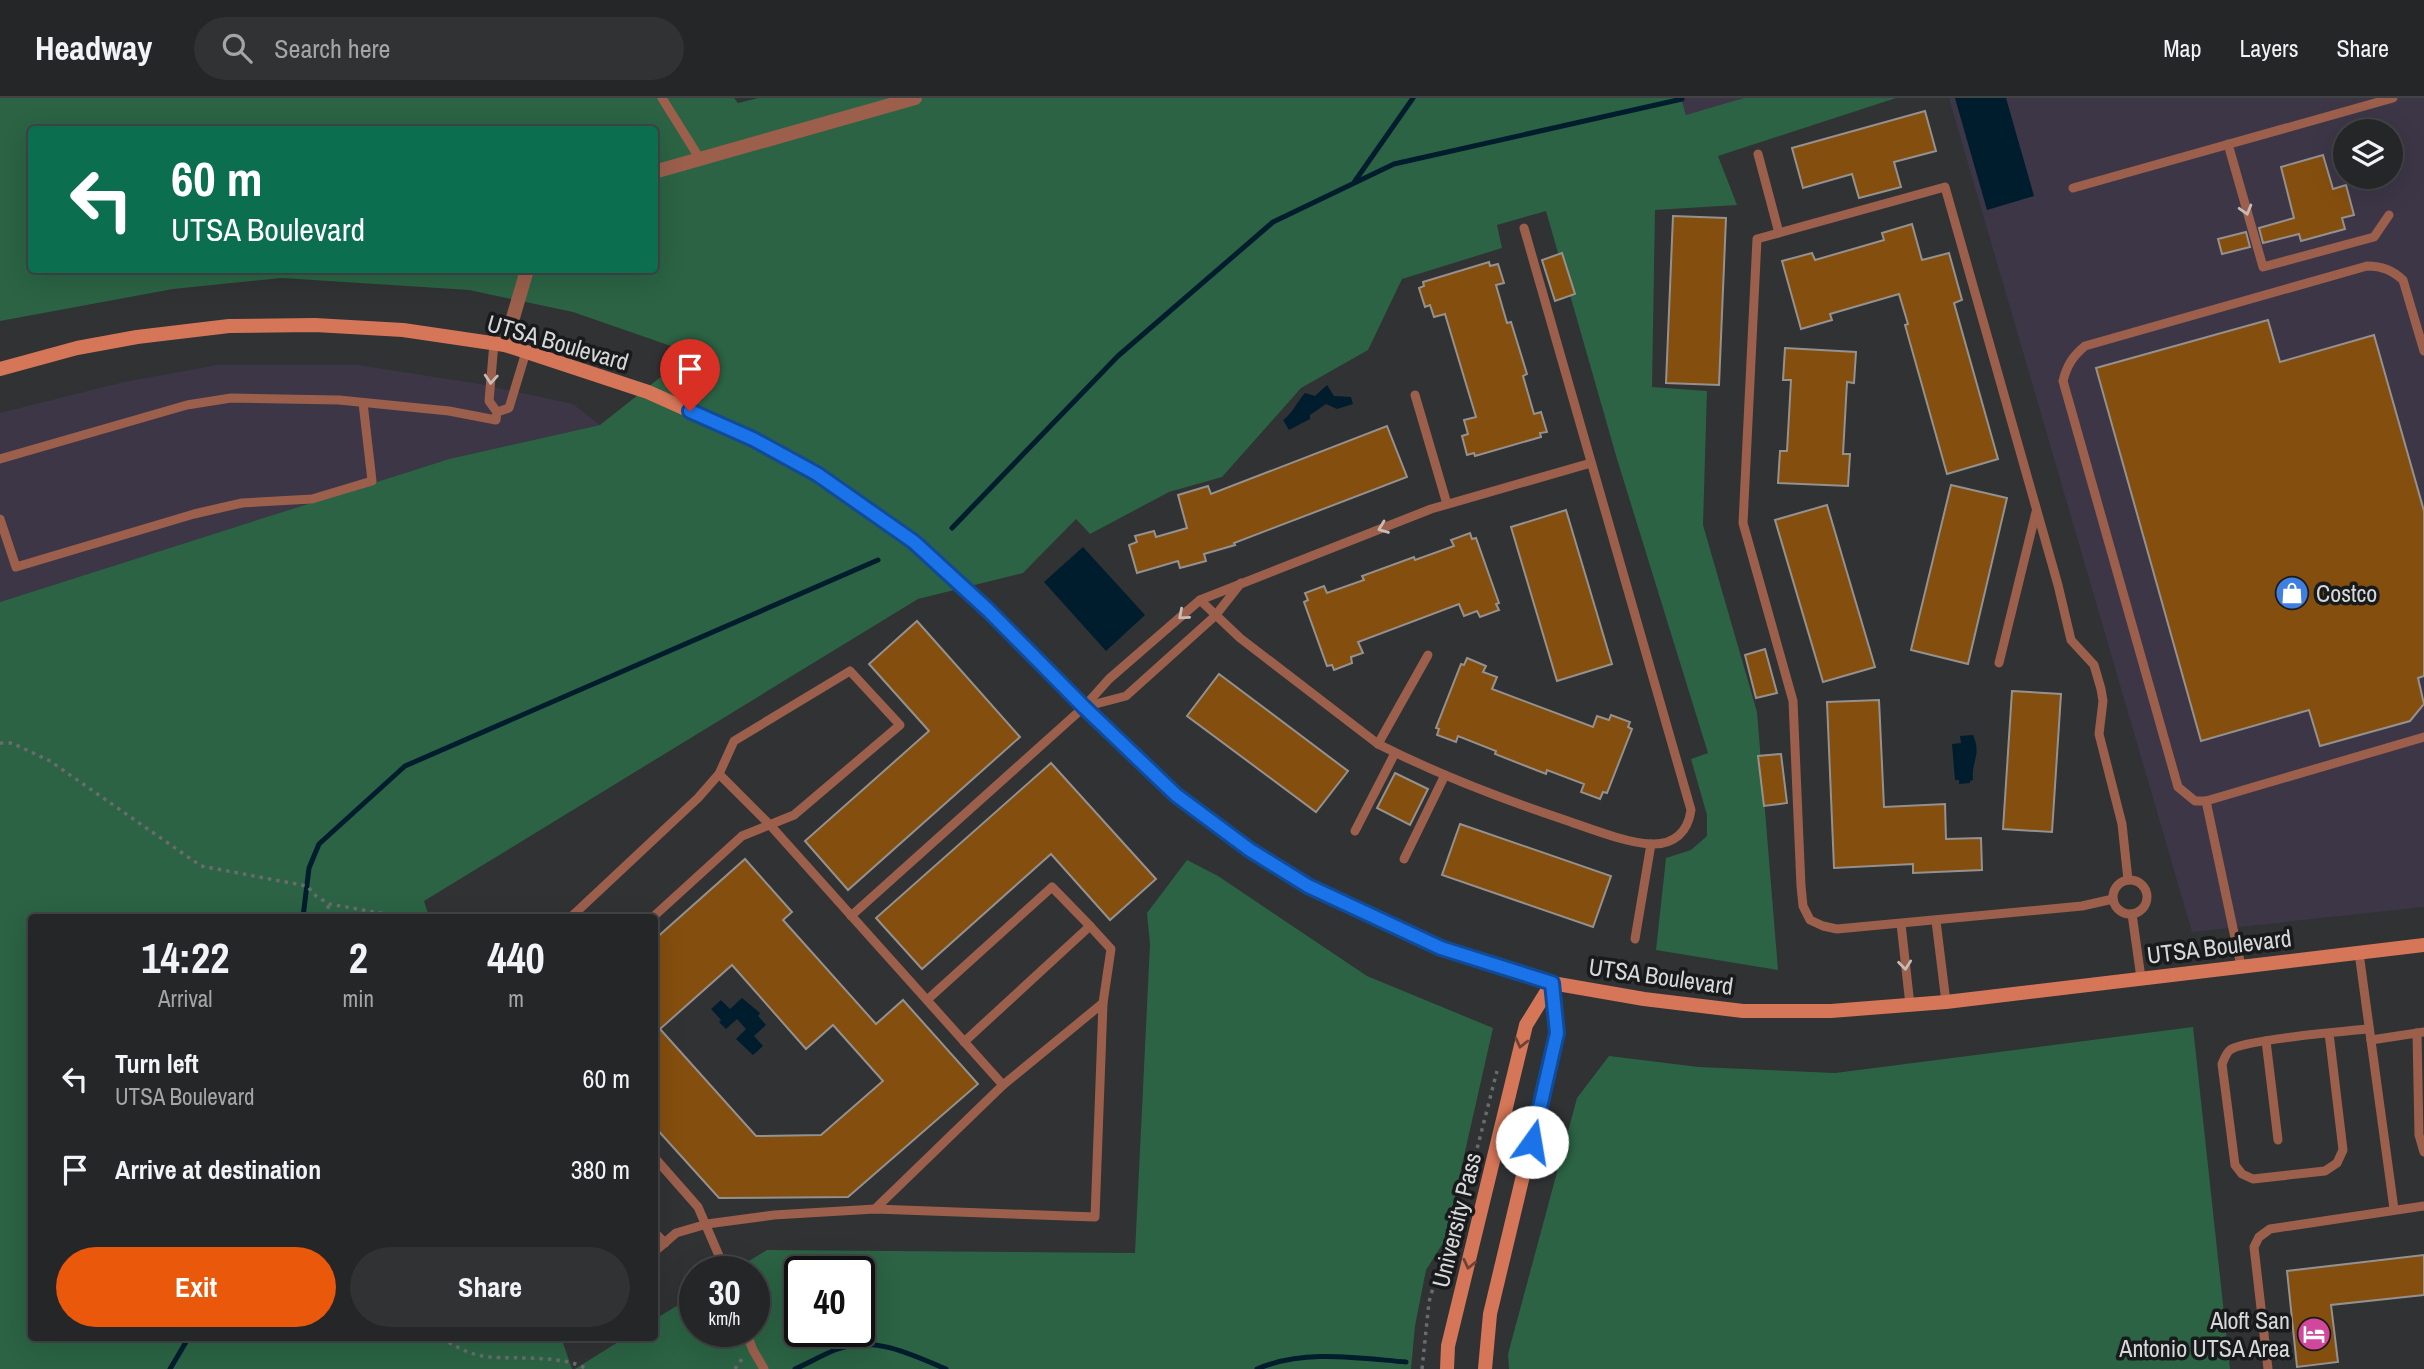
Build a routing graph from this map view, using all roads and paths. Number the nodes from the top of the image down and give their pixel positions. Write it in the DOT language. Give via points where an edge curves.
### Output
graph roads {
  1 [pos="662,98"];
  2 [pos="915,98"];
  3 [pos="2393,98"];
  4 [pos="2228,144"];
  5 [pos="1758,154"];
  6 [pos="701,159"];
  7 [pos="658,171"];
  8 [pos="2073,188"];
  9 [pos="2389,215"];
  10 [pos="1524,228"];
  11 [pos="1779,233"];
  12 [pos="526,273"];
  13 [pos="499,344"];
  14 [pos="2424,351"];
  15 [pos="526,352"];
  16 [pos="0,369"];
  17 [pos="1415,395"];
  18 [pos="363,402"];
  19 [pos="497,412"];
  20 [pos="0,459"];
  21 [pos="1591,463"];
  22 [pos="1447,504"];
  23 [pos="2037,509"];
  24 [pos="0,519"];
  25 [pos="1242,582"];
  26 [pos="1200,600"];
  27 [pos="1215,616"];
  28 [pos="1428,655"];
  29 [pos="1999,663"];
  30 [pos="1084,707"];
  31 [pos="2424,737"];
  32 [pos="0,743"];
  33 [pos="1378,744"];
  34 [pos="1395,753"];
  35 [pos="719,774"];
  36 [pos="1445,775"];
  37 [pos="2206,801"];
  38 [pos="770,825"];
  39 [pos="1355,831"];
  40 [pos="1651,844"];
  41 [pos="1404,859"];
  42 [pos="2128,880"];
  43 [pos="2113,899"];
  44 [pos="329,904"];
  45 [pos="326,914"];
  46 [pos="385,914"];
  47 [pos="574,914"];
  48 [pos="656,914"];
  49 [pos="2132,914"];
  50 [pos="851,916"];
  51 [pos="1936,921"];
  52 [pos="1901,924"];
  53 [pos="1090,926"];
  54 [pos="1635,939"];
  55 [pos="2424,945"];
  56 [pos="2359,953"];
  57 [pos="2241,966"];
  58 [pos="2141,978"];
  59 [pos="1552,983"];
  60 [pos="927,1000"];
  61 [pos="1946,1002"];
  62 [pos="1103,1003"];
  63 [pos="1910,1005"];
  64 [pos="2369,1028"];
  65 [pos="2329,1033"];
  66 [pos="2421,1033"];
  67 [pos="2371,1040"];
  68 [pos="2266,1041"];
  69 [pos="964,1042"];
  70 [pos="1500,1066"];
  71 [pos="1003,1085"];
  72 [pos="2421,1125"];
  73 [pos="2278,1140"];
  74 [pos="2424,1152"];
  75 [pos="658,1162"];
  76 [pos="2424,1206"];
  77 [pos="875,1209"];
  78 [pos="2394,1209"];
  79 [pos="707,1224"];
  80 [pos="658,1236"];
  81 [pos="665,1243"];
  82 [pos="658,1249"];
  83 [pos="720,1256"];
  84 [pos="446,1341"];
  85 [pos="751,1347"];
  86 [pos="586,1369"];
  87 [pos="764,1369"];
  88 [pos="1422,1369"];
  89 [pos="1447,1369"];
  90 [pos="1485,1369"];
  91 [pos="2268,1369"];
  1 -- 6 [label="lane"];
  2 -- 6 [label="street"];
  3 -- 4 [label="lane"];
  4 -- 8 [label="lane"];
  4 -- 9 [label="lane, one-way" via="2263,267 2374,237"];
  5 -- 11 [label="lane"];
  6 -- 7 [label="street"];
  10 -- 21 [label="lane"];
  11 -- 23 [label="lane" via="1945,187"];
  11 -- 52 [label="lane" via="1757,239 1743,523 1793,701 1803,906 1810,920 1837,929"];
  12 -- 13 [label="street"];
  13 -- 15 [label="main road, UTSA Boulevard"];
  13 -- 16 [label="main road, UTSA Boulevard" via="403,330 229,326 77,348"];
  13 -- 19 [label="lane, one-way" via="489,401"];
  14 -- 37 [label="lane" via="2403,280 2380,266 2367,266 2085,346 2066,368 2063,381 2172,769 2186,795"];
  15 -- 19 [label="lane" via="509,408"];
  15 -- 30 [label="main road, UTSA Boulevard" via="648,392 753,439 817,474 914,542"];
  17 -- 22 [label="lane"];
  18 -- 19 [label="lane" via="496,420"];
  18 -- 20 [label="lane" via="232,398 187,405"];
  18 -- 24 [label="lane" via="372,481 312,499 242,503 194,514 16,567"];
  21 -- 22 [label="lane"];
  21 -- 40 [label="lane" via="1691,810 1689,825 1681,834"];
  22 -- 25 [label="lane, one-way"];
  23 -- 29 [label="lane"];
  23 -- 42 [label="lane" via="2071,640 2094,665 2104,701 2099,734 2122,824"];
  25 -- 26 [label="lane"];
  25 -- 27 [label="lane"];
  26 -- 27 [label="lane"];
  26 -- 30 [label="lane, one-way" via="1109,679"];
  27 -- 30 [label="lane" via="1126,696"];
  27 -- 33 [label="lane"];
  28 -- 33 [label="lane"];
  30 -- 50 [label="lane"];
  30 -- 59 [label="main road, UTSA Boulevard" via="1176,795 1308,886 1441,948"];
  31 -- 37 [label="lane"];
  32 -- 44 [label="path" via="12,743 50,761 201,866 307,886"];
  33 -- 34 [label="lane"];
  34 -- 36 [label="lane"];
  34 -- 39 [label="lane"];
  35 -- 38 [label="lane"];
  35 -- 38 [label="lane" via="734,741 850,671 900,725 794,815"];
  35 -- 47 [label="lane"];
  36 -- 40 [label="lane" via="1602,833"];
  36 -- 41 [label="lane"];
  37 -- 57 [label="lane"];
  38 -- 48 [label="lane" via="742,836"];
  38 -- 50 [label="lane"];
  40 -- 54 [label="lane"];
  42 -- 43 [label="lane" via="2117,886"];
  42 -- 49 [label="lane" via="2141,883 2147,894 2144,907"];
  43 -- 49 [label="lane" via="2120,910"];
  43 -- 51 [label="lane"];
  44 -- 45 [label="path"];
  44 -- 46 [label="path"];
  49 -- 58 [label="lane"];
  50 -- 60 [label="lane"];
  51 -- 52 [label="lane"];
  51 -- 61 [label="lane"];
  52 -- 63 [label="lane, one-way"];
  53 -- 60 [label="lane" via="1052,887"];
  53 -- 62 [label="lane" via="1111,949"];
  53 -- 69 [label="lane"];
  55 -- 56 [label="main road, UTSA Boulevard"];
  56 -- 57 [label="main road, UTSA Boulevard"];
  56 -- 64 [label="lane"];
  57 -- 58 [label="main road, UTSA Boulevard"];
  58 -- 61 [label="main road, UTSA Boulevard"];
  59 -- 63 [label="main road, UTSA Boulevard" via="1743,1011"];
  59 -- 89 [label="main road, University Pass, one-way" via="1526,1025 1448,1346"];
  59 -- 90 [label="main road" via="1557,1033 1490,1314"];
  60 -- 69 [label="lane"];
  61 -- 63 [label="main road, UTSA Boulevard"];
  62 -- 71 [label="lane"];
  62 -- 77 [label="lane" via="1095,1217"];
  64 -- 65 [label="lane"];
  64 -- 67 [label="lane"];
  65 -- 68 [label="lane"];
  65 -- 68 [label="lane" via="2343,1150 2337,1163 2325,1171 2253,1180 2235,1165 2222,1064 2229,1051"];
  66 -- 67 [label="lane"];
  66 -- 72 [label="lane"];
  67 -- 78 [label="lane"];
  68 -- 73 [label="lane"];
  69 -- 71 [label="lane"];
  70 -- 88 [label="path" via="1494,1075 1457,1231 1429,1302"];
  71 -- 77 [label="lane"];
  72 -- 74 [label="lane"];
  75 -- 79 [label="lane"];
  76 -- 78 [label="lane"];
  77 -- 79 [label="lane"];
  78 -- 91 [label="lane" via="2270,1229 2259,1237 2254,1247"];
  79 -- 81 [label="lane" via="676,1233"];
  79 -- 83 [label="lane"];
  80 -- 81 [label="lane"];
  81 -- 82 [label="lane"];
  84 -- 86 [label="path" via="489,1357 576,1363"];
  85 -- 87 [label="lane"];
}
